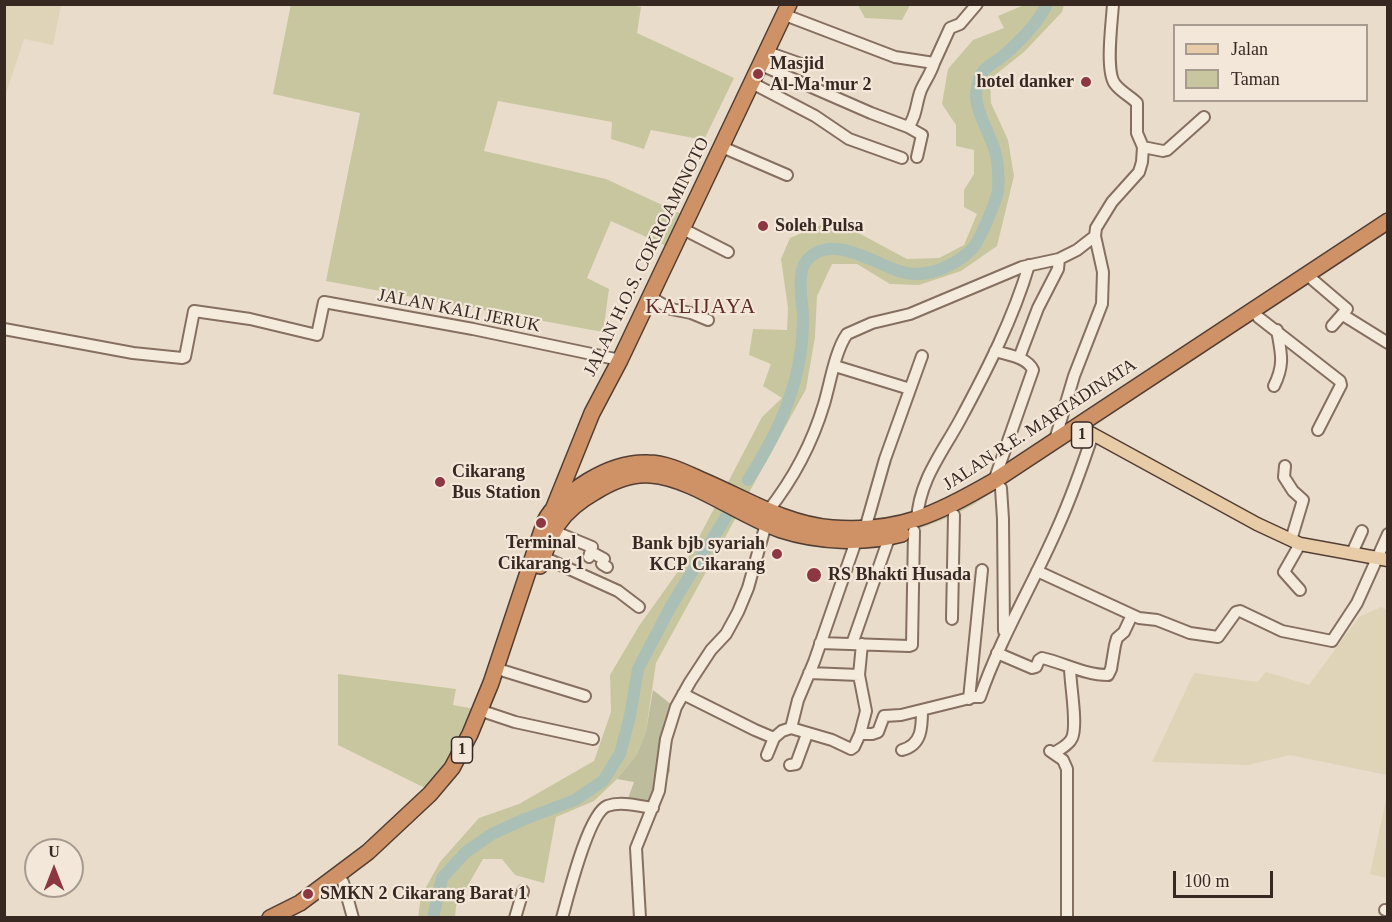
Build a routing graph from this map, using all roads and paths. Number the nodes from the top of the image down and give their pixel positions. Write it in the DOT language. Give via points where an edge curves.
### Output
graph roads {
  1 [pos="977,4"];
  2 [pos="1113,4"];
  3 [pos="787,10"];
  4 [pos="764,59"];
  5 [pos="934,63"];
  6 [pos="804,65"];
  7 [pos="752,83"];
  8 [pos="1204,117"];
  9 [pos="908,127"];
  10 [pos="722,147"];
  11 [pos="1143,147"];
  12 [pos="917,157"];
  13 [pos="902,158"];
  14 [pos="786,175"];
  15 [pos="1388,221"];
  16 [pos="683,229"];
  17 [pos="1388,232"];
  18 [pos="1095,236"];
  19 [pos="728,252"];
  20 [pos="1059,259"];
  21 [pos="1029,265"];
  22 [pos="1313,280"];
  23 [pos="650,297"];
  24 [pos="1343,315"];
  25 [pos="1258,317"];
  26 [pos="708,321"];
  27 [pos="1332,326"];
  28 [pos="4,328"];
  29 [pos="1276,330"];
  30 [pos="1388,343"];
  31 [pos="995,351"];
  32 [pos="922,356"];
  33 [pos="1019,358"];
  34 [pos="620,360"];
  35 [pos="835,366"];
  36 [pos="1274,386"];
  37 [pos="910,389"];
  38 [pos="1318,430"];
  39 [pos="1090,433"];
  40 [pos="1055,440"];
  41 [pos="574,462"];
  42 [pos="1285,466"];
  43 [pos="594,477"];
  44 [pos="688,480"];
  45 [pos="998,485"];
  46 [pos="954,515"];
  47 [pos="767,518"];
  48 [pos="554,521"];
  49 [pos="915,525"];
  50 [pos="1362,531"];
  51 [pos="1388,534"];
  52 [pos="861,535"];
  53 [pos="889,538"];
  54 [pos="1295,542"];
  55 [pos="1352,554"];
  56 [pos="543,557"];
  57 [pos="1383,559"];
  58 [pos="607,567"];
  59 [pos="982,570"];
  60 [pos="1037,571"];
  61 [pos="1300,590"];
  62 [pos="639,607"];
  63 [pos="1132,615"];
  64 [pos="952,619"];
  65 [pos="1005,634"];
  66 [pos="820,643"];
  67 [pos="857,644"];
  68 [pos="997,653"];
  69 [pos="1070,667"];
  70 [pos="504,671"];
  71 [pos="809,673"];
  72 [pos="859,675"];
  73 [pos="683,694"];
  74 [pos="585,696"];
  75 [pos="969,699"];
  76 [pos="922,710"];
  77 [pos="488,713"];
  78 [pos="791,728"];
  79 [pos="807,734"];
  80 [pos="860,734"];
  81 [pos="774,738"];
  82 [pos="593,739"];
  83 [pos="902,750"];
  84 [pos="767,755"];
  85 [pos="790,765"];
  86 [pos="653,808"];
  87 [pos="343,882"];
  88 [pos="523,891"];
  89 [pos="270,918"];
  90 [pos="292,918"];
  91 [pos="353,918"];
  92 [pos="515,918"];
  93 [pos="562,918"];
  94 [pos="640,918"];
  95 [pos="1066,918"];
  1 -- 5 [label="street" via="960,24 950,28"];
  2 -- 11 [label="street" via="1112,79 1137,103 1137,133"];
  3 -- 4 [label="highway, JALAN H.O.S. COKROAMINOTO / 1"];
  3 -- 5 [label="street" via="887,54"];
  4 -- 6 [label="street"];
  4 -- 7 [label="highway, JALAN H.O.S. COKROAMINOTO / 1"];
  4 -- 9 [label="street" via="871,113"];
  5 -- 9 [label="street"];
  7 -- 10 [label="highway, JALAN H.O.S. COKROAMINOTO / 1"];
  7 -- 13 [label="street" via="849,139"];
  8 -- 11 [label="street" via="1167,150"];
  9 -- 12 [label="street" via="922,135"];
  10 -- 14 [label="street"];
  10 -- 16 [label="highway, JALAN H.O.S. COKROAMINOTO / 1"];
  11 -- 18 [label="street" via="1138,172 1100,218"];
  15 -- 40 [label="highway, JALAN R.E. MARTADINATA / 1"];
  16 -- 19 [label="street"];
  16 -- 23 [label="highway, JALAN H.O.S. COKROAMINOTO / 1"];
  17 -- 22 [label="highway, JALAN R.E. MARTADINATA / 1"];
  18 -- 20 [label="street"];
  18 -- 40 [label="street" via="1103,272 1102,304"];
  20 -- 21 [label="street"];
  20 -- 33 [label="street"];
  21 -- 31 [label="street"];
  21 -- 35 [label="street" via="910,314 850,332"];
  22 -- 24 [label="street" via="1346,307"];
  22 -- 25 [label="highway, JALAN R.E. MARTADINATA / 1"];
  23 -- 26 [label="street" via="671,309"];
  23 -- 34 [label="highway, JALAN H.O.S. COKROAMINOTO / 1"];
  24 -- 27 [label="street"];
  24 -- 30 [label="street"];
  25 -- 29 [label="street"];
  25 -- 39 [label="highway, JALAN R.E. MARTADINATA / 1"];
  28 -- 34 [label="street, JALAN KALI JERUK" via="179,358 184,357 194,311 317,334 324,302"];
  29 -- 36 [label="street" via="1282,360"];
  29 -- 38 [label="street" via="1340,381"];
  31 -- 33 [label="street"];
  31 -- 49 [label="street" via="926,478"];
  32 -- 37 [label="street"];
  33 -- 45 [label="street" via="1033,370"];
  34 -- 41 [label="highway, JALAN H.O.S. COKROAMINOTO / 1" via="592,413"];
  35 -- 37 [label="street"];
  35 -- 47 [label="street" via="807,451"];
  37 -- 52 [label="street"];
  39 -- 45 [label="highway, JALAN R.E. MARTADINATA / 1"];
  39 -- 54 [label="main road"];
  39 -- 60 [label="street" via="1077,483"];
  40 -- 45 [label="highway, JALAN R.E. MARTADINATA / 1"];
  41 -- 43 [label="highway" via="582,472"];
  41 -- 48 [label="highway, JALAN H.O.S. COKROAMINOTO / 1" via="564,479"];
  42 -- 54 [label="street" via="1284,477 1303,500"];
  43 -- 44 [label="highway, JALAN R.E. MARTADINATA / 1" via="638,463 660,464"];
  43 -- 48 [label="highway, JALAN R.E. MARTADINATA / 1" via="580,486"];
  44 -- 47 [label="highway, JALAN R.E. MARTADINATA / 1"];
  44 -- 48 [label="highway, JALAN R.E. MARTADINATA / 1" via="649,474 626,477 586,497"];
  45 -- 46 [label="highway, JALAN R.E. MARTADINATA / 1"];
  45 -- 49 [label="highway, JALAN R.E. MARTADINATA / 1"];
  45 -- 65 [label="street" via="1004,519"];
  46 -- 49 [label="highway, JALAN R.E. MARTADINATA / 1"];
  46 -- 64 [label="street"];
  47 -- 52 [label="highway, JALAN R.E. MARTADINATA / 1" via="801,535"];
  47 -- 73 [label="street" via="738,612"];
  48 -- 56 [label="highway, 1"];
  48 -- 58 [label="street" via="592,547 590,555 604,559 602,564"];
  48 -- 89 [label="highway, 1" via="542,528 490,683 452,768 368,852 300,903"];
  49 -- 52 [label="highway, JALAN R.E. MARTADINATA / 1"];
  49 -- 53 [label="highway, JALAN R.E. MARTADINATA / 1"];
  49 -- 67 [label="street" via="912,644"];
  50 -- 55 [label="street"];
  51 -- 57 [label="street"];
  52 -- 53 [label="highway, JALAN R.E. MARTADINATA / 1"];
  52 -- 66 [label="street"];
  53 -- 67 [label="street"];
  54 -- 55 [label="main road"];
  54 -- 61 [label="street" via="1284,573"];
  55 -- 57 [label="main road"];
  56 -- 62 [label="street" via="618,591"];
  56 -- 70 [label="highway, 1"];
  57 -- 63 [label="street" via="1332,641 1282,631 1240,611 1216,637"];
  59 -- 75 [label="street"];
  60 -- 63 [label="street"];
  60 -- 65 [label="street"];
  63 -- 69 [label="street" via="1115,645 1108,675"];
  65 -- 68 [label="street"];
  66 -- 67 [label="street"];
  66 -- 71 [label="street"];
  67 -- 72 [label="street"];
  68 -- 69 [label="street" via="1032,668 1042,658"];
  68 -- 75 [label="street" via="980,698"];
  69 -- 95 [label="street" via="1073,735 1052,752 1067,769"];
  70 -- 74 [label="street"];
  70 -- 77 [label="highway, 1"];
  71 -- 72 [label="street"];
  71 -- 78 [label="street"];
  72 -- 80 [label="street" via="866,711"];
  73 -- 81 [label="street"];
  73 -- 86 [label="street" via="668,731"];
  75 -- 76 [label="street"];
  76 -- 80 [label="street" via="884,716 876,733"];
  76 -- 83 [label="street" via="919,737 914,745"];
  77 -- 82 [label="street"];
  77 -- 87 [label="highway, 1" via="453,784"];
  78 -- 79 [label="street"];
  78 -- 81 [label="street"];
  79 -- 80 [label="street" via="851,749"];
  79 -- 85 [label="street" via="796,764"];
  81 -- 84 [label="street"];
  86 -- 93 [label="street" via="616,805 599,813 584,843"];
  86 -- 94 [label="street" via="636,848"];
  87 -- 90 [label="highway, 1"];
  87 -- 91 [label="street"];
  88 -- 92 [label="street"];
}
